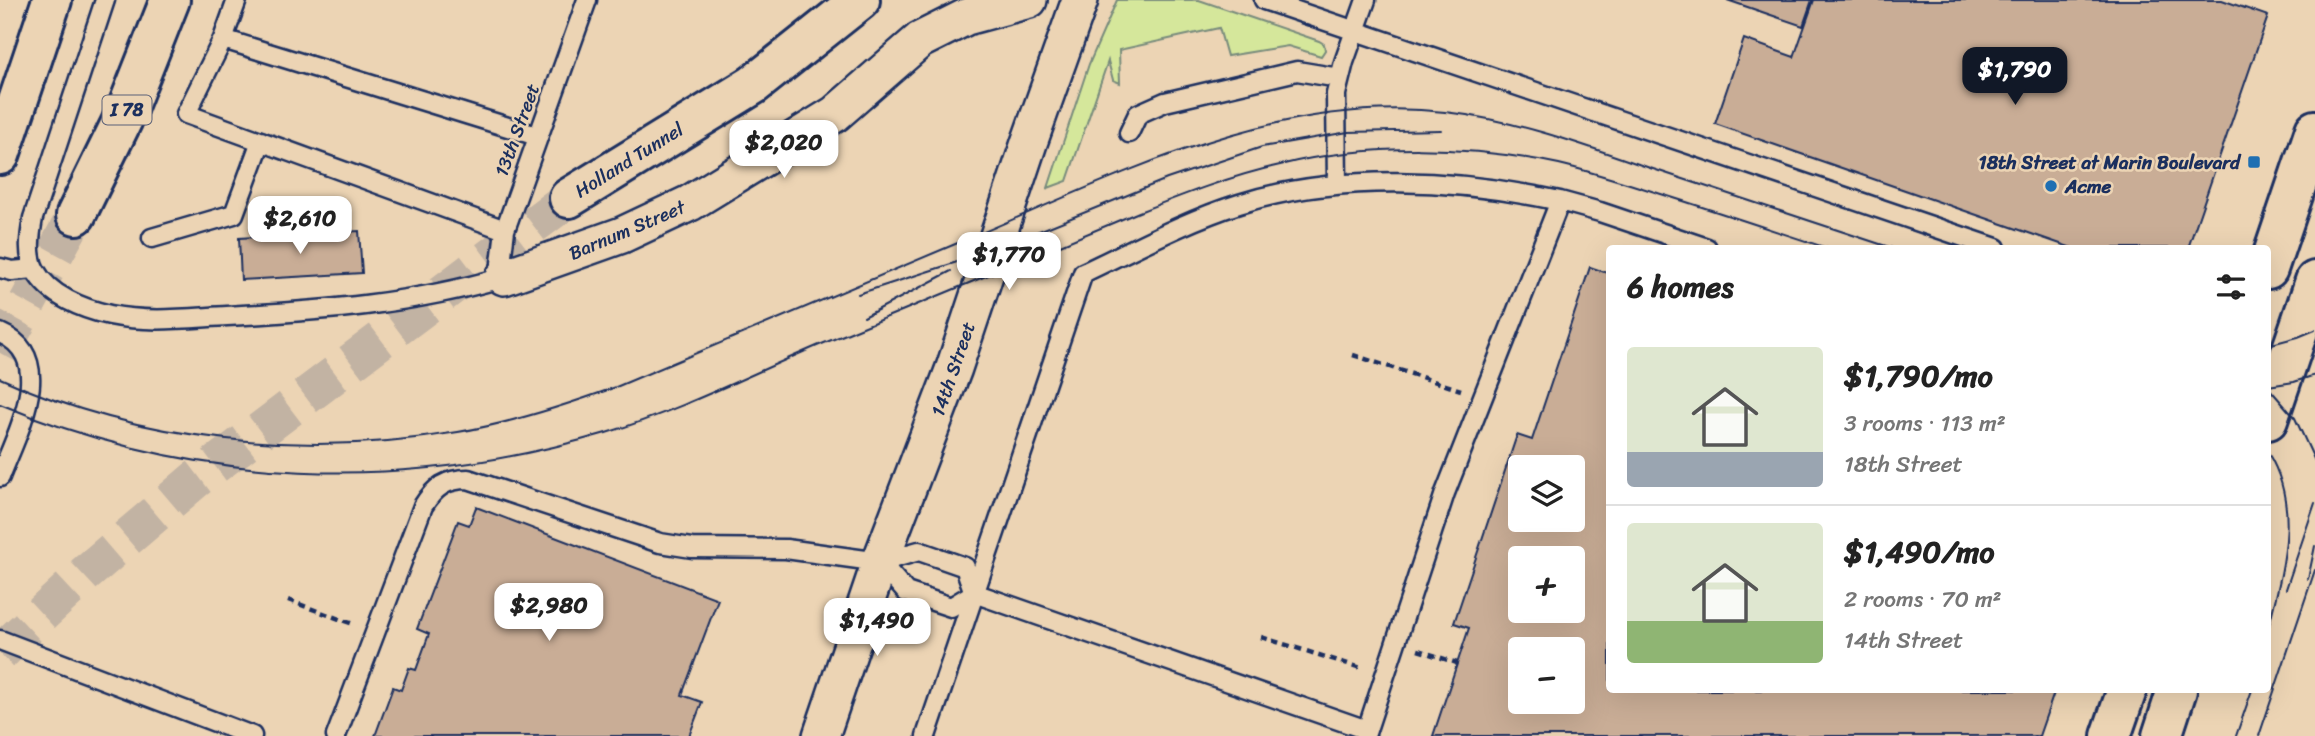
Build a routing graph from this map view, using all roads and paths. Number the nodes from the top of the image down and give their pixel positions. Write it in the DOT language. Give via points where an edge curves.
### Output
graph roads {
  1 [pos="52,0"];
  2 [pos="105,0"];
  3 [pos="170,0"];
  4 [pos="237,0"];
  5 [pos="587,0"];
  6 [pos="860,0"];
  7 [pos="1029,0"];
  8 [pos="1080,0"];
  9 [pos="1264,0"];
  10 [pos="1366,0"];
  11 [pos="1355,32"];
  12 [pos="223,38"];
  13 [pos="1339,78"];
  14 [pos="2315,130"];
  15 [pos="1129,133"];
  16 [pos="537,136"];
  17 [pos="261,141"];
  18 [pos="0,155"];
  19 [pos="1337,184"];
  20 [pos="569,198"];
  21 [pos="1560,201"];
  22 [pos="76,215"];
  23 [pos="505,230"];
  24 [pos="152,238"];
  25 [pos="1698,245"];
  26 [pos="1987,245"];
  27 [pos="2271,259"];
  28 [pos="0,268"];
  29 [pos="34,268"];
  30 [pos="504,277"];
  31 [pos="2315,281"];
  32 [pos="0,333"];
  33 [pos="1353,355"];
  34 [pos="1482,396"];
  35 [pos="2271,412"];
  36 [pos="0,477"];
  37 [pos="880,562"];
  38 [pos="974,593"];
  39 [pos="288,600"];
  40 [pos="357,626"];
  41 [pos="1261,637"];
  42 [pos="0,640"];
  43 [pos="1396,642"];
  44 [pos="1457,663"];
  45 [pos="1385,676"];
  46 [pos="2126,693"];
  47 [pos="2176,693"];
  48 [pos="1366,733"];
  49 [pos="252,736"];
  50 [pos="336,736"];
  51 [pos="821,736"];
  52 [pos="926,736"];
  53 [pos="2111,736"];
  54 [pos="2162,736"];
  1 -- 18 [label="main road"];
  2 -- 29 [label="lane" via="33,218 30,246"];
  3 -- 22 [label="main road, I 78" via="123,120"];
  4 -- 12 [label="lane"];
  5 -- 16 [label="lane, 13th Street"];
  6 -- 20 [label="main road, Holland Tunnel" via="753,85"];
  7 -- 30 [label="street, Barnum Street" via="966,17 920,40 835,114 690,203 622,235"];
  8 -- 37 [label="street, 14th Street" via="954,368"];
  9 -- 11 [label="lane"];
  10 -- 11 [label="lane"];
  11 -- 13 [label="lane"];
  11 -- 26 [label="lane"];
  12 -- 16 [label="lane"];
  12 -- 17 [label="lane" via="186,114"];
  13 -- 15 [label="lane" via="1297,71 1178,99 1138,114"];
  13 -- 19 [label="lane"];
  14 -- 27 [label="main road"];
  16 -- 23 [label="lane, 13th Street"];
  17 -- 23 [label="lane"];
  17 -- 24 [label="lane" via="234,214"];
  19 -- 21 [label="lane" via="1451,186"];
  19 -- 38 [label="lane" via="1239,204 1083,273"];
  21 -- 25 [label="lane"];
  21 -- 34 [label="lane"];
  23 -- 30 [label="lane, 13th Street"];
  28 -- 29 [label="lane"];
  29 -- 30 [label="lane" via="54,292 74,303 135,319 354,308 440,295"];
  31 -- 35 [label="main road"];
  32 -- 36 [label="lane" via="18,343 26,355 31,382"];
  33 -- 34 [label="path"];
  34 -- 43 [label="lane"];
  37 -- 38 [label="lane" via="906,592 951,607"];
  37 -- 38 [label="lane" via="919,551 965,567"];
  37 -- 50 [label="lane" via="786,549 660,543 468,479 446,481 424,506"];
  37 -- 51 [label="street, 14th Street"];
  38 -- 48 [label="lane"];
  38 -- 52 [label="lane"];
  39 -- 40 [label="path"];
  41 -- 45 [label="path"];
  42 -- 49 [label="lane"];
  43 -- 44 [label="path"];
  43 -- 45 [label="lane"];
  45 -- 48 [label="lane"];
  46 -- 53 [label="main road"];
  47 -- 54 [label="main road"];
}
